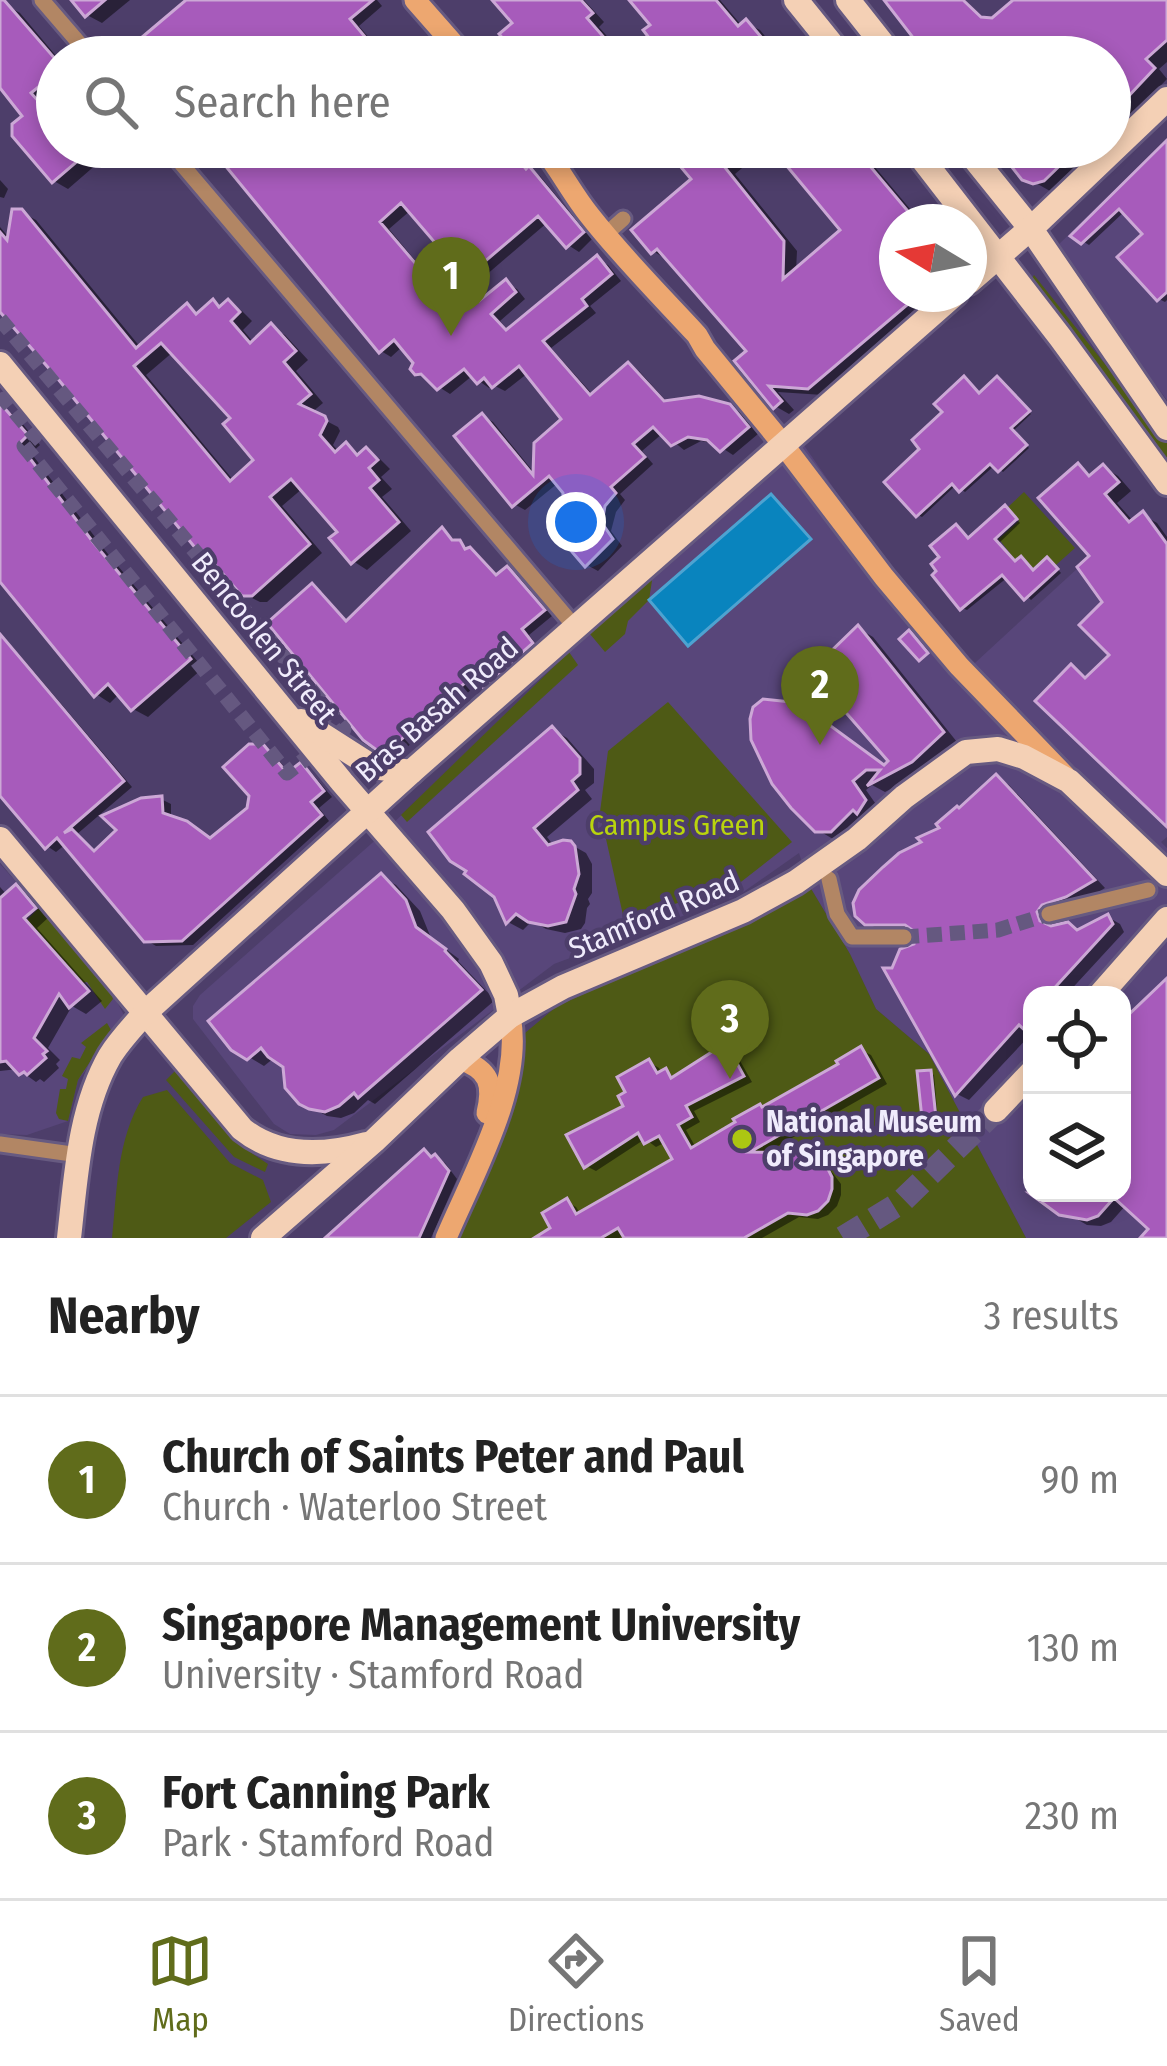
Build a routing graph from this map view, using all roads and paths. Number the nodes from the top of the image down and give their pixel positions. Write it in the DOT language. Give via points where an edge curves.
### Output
graph roads {
  1 [pos="42,0"];
  2 [pos="415,0"];
  3 [pos="796,0"];
  4 [pos="848,0"];
  5 [pos="73,36"];
  6 [pos="447,36"];
  7 [pos="825,36"];
  8 [pos="876,36"];
  9 [pos="1167,99"];
  10 [pos="1131,133"];
  11 [pos="185,168"];
  12 [pos="557,168"];
  13 [pos="930,168"];
  14 [pos="982,168"];
  15 [pos="1094,168"];
  16 [pos="623,219"];
  17 [pos="1030,229"];
  18 [pos="605,235"];
  19 [pos="1000,257"];
  20 [pos="987,267"];
  21 [pos="934,312"];
  22 [pos="0,364"];
  23 [pos="1167,428"];
  24 [pos="782,443"];
  25 [pos="1167,483"];
  26 [pos="575,627"];
  27 [pos="288,715"];
  28 [pos="411,772"];
  29 [pos="1069,781"];
  30 [pos="368,811"];
  31 [pos="0,839"];
  32 [pos="829,879"];
  33 [pos="1157,882"];
  34 [pos="1049,914"];
  35 [pos="1167,919"];
  36 [pos="904,937"];
  37 [pos="1108,986"];
  38 [pos="146,1012"];
  39 [pos="511,1016"];
  40 [pos="460,1059"];
  41 [pos="1023,1082"];
  42 [pos="996,1110"];
  43 [pos="374,1142"];
  44 [pos="0,1144"];
  45 [pos="79,1155"];
  46 [pos="474,1173"];
  47 [pos="69,1238"];
  48 [pos="263,1238"];
  49 [pos="446,1238"];
  1 -- 5 [label="street"];
  2 -- 6 [label="street"];
  3 -- 7 [label="main road"];
  4 -- 8 [label="main road"];
  9 -- 10 [label="main road"];
  11 -- 26 [label="street"];
  12 -- 18 [label="street"];
  13 -- 19 [label="main road"];
  14 -- 17 [label="main road"];
  15 -- 17 [label="main road"];
  16 -- 18 [label="street"];
  17 -- 19 [label="main road"];
  17 -- 23 [label="main road"];
  18 -- 24 [label="street"];
  19 -- 20 [label="main road"];
  19 -- 25 [label="main road"];
  21 -- 24 [label="main road, Bras Basah Road"];
  22 -- 27 [label="main road, Bencoolen Street"];
  24 -- 26 [label="main road, Bras Basah Road"];
  24 -- 29 [label="street" via="959,666"];
  26 -- 28 [label="main road, Bras Basah Road"];
  27 -- 28 [label="main road" via="373,767"];
  27 -- 30 [label="main road, Bencoolen Street"];
  28 -- 30 [label="main road, Bras Basah Road"];
  29 -- 33 [label="main road, Stamford Road"];
  29 -- 39 [label="main road, Stamford Road" via="998,749 965,752 777,893"];
  30 -- 38 [label="main road, Bras Basah Road"];
  30 -- 39 [label="main road, Bencoolen Street" via="483,952"];
  31 -- 38 [label="main road"];
  32 -- 36 [label="street" via="852,938"];
  33 -- 34 [label="street"];
  35 -- 37 [label="main road"];
  38 -- 43 [label="main road" via="255,1140 318,1153"];
  38 -- 45 [label="main road, Bras Basah Road" via="111,1055 91,1097"];
  39 -- 40 [label="main road, Stamford Road"];
  39 -- 46 [label="street" via="511,1069"];
  40 -- 43 [label="main road, Stamford Road"];
  40 -- 46 [label="street" via="478,1066 490,1089"];
  41 -- 42 [label="main road"];
  43 -- 48 [label="main road, Stamford Road"];
  44 -- 45 [label="street"];
  45 -- 47 [label="main road, Bras Basah Road"];
  46 -- 49 [label="street"];
}
